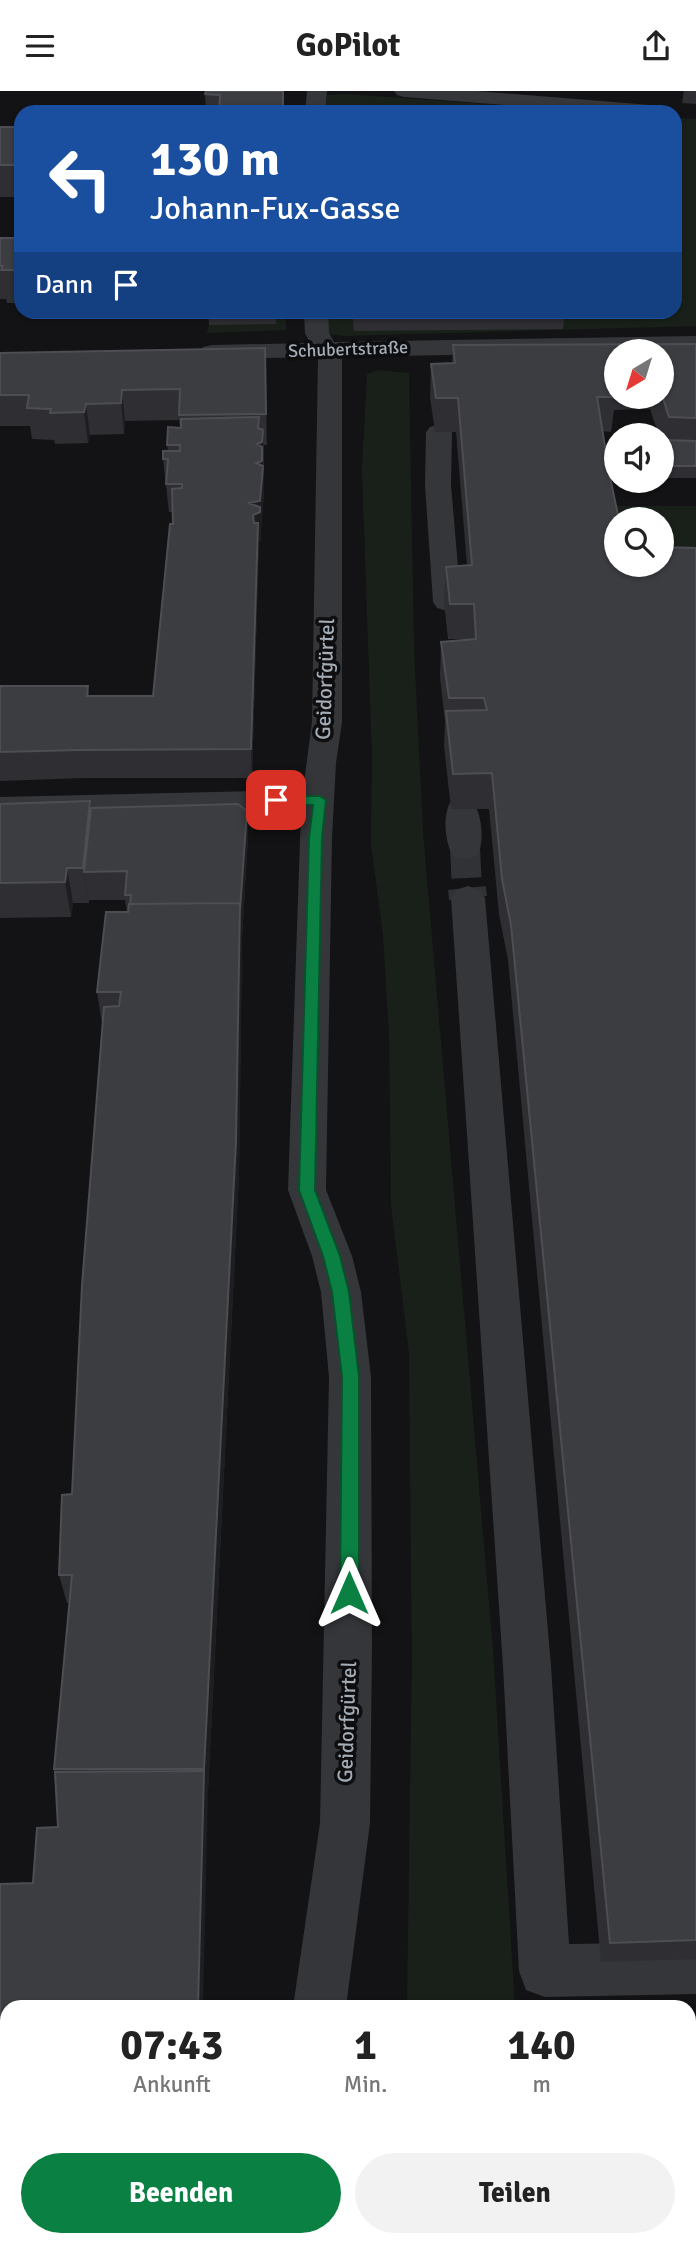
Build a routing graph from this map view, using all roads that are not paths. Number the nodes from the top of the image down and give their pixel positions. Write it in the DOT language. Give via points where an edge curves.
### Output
graph roads {
  1 [pos="404,91"];
  2 [pos="577,105"];
  3 [pos="316,319"];
  4 [pos="696,343"];
  5 [pos="424,346"];
  6 [pos="326,349"];
  7 [pos="183,352"];
  8 [pos="429,372"];
  9 [pos="439,432"];
  10 [pos="447,602"];
  11 [pos="320,800"];
  12 [pos="0,808"];
  13 [pos="462,809"];
  14 [pos="465,848"];
  15 [pos="468,898"];
  16 [pos="696,1968"];
  17 [pos="321,2000"];
  1 -- 2 [label="street"];
  3 -- 6 [label="street, Geidorfgürtel" via="317,333"];
  4 -- 5 [label="street, Schubertstraße"];
  5 -- 6 [label="street, Schubertstraße"];
  5 -- 8 [label="street"];
  6 -- 7 [label="street, Schubertstraße"];
  6 -- 11 [label="street, Geidorfgürtel" via="331,369 327,722"];
  9 -- 10 [label="street"];
  11 -- 12 [label="street"];
  11 -- 17 [label="street, Geidorfgürtel" via="307,1190 341,1292 350,1377 345,1823"];
  13 -- 14 [label="street"];
  15 -- 16 [label="street" via="527,1666 545,1971"];
}
